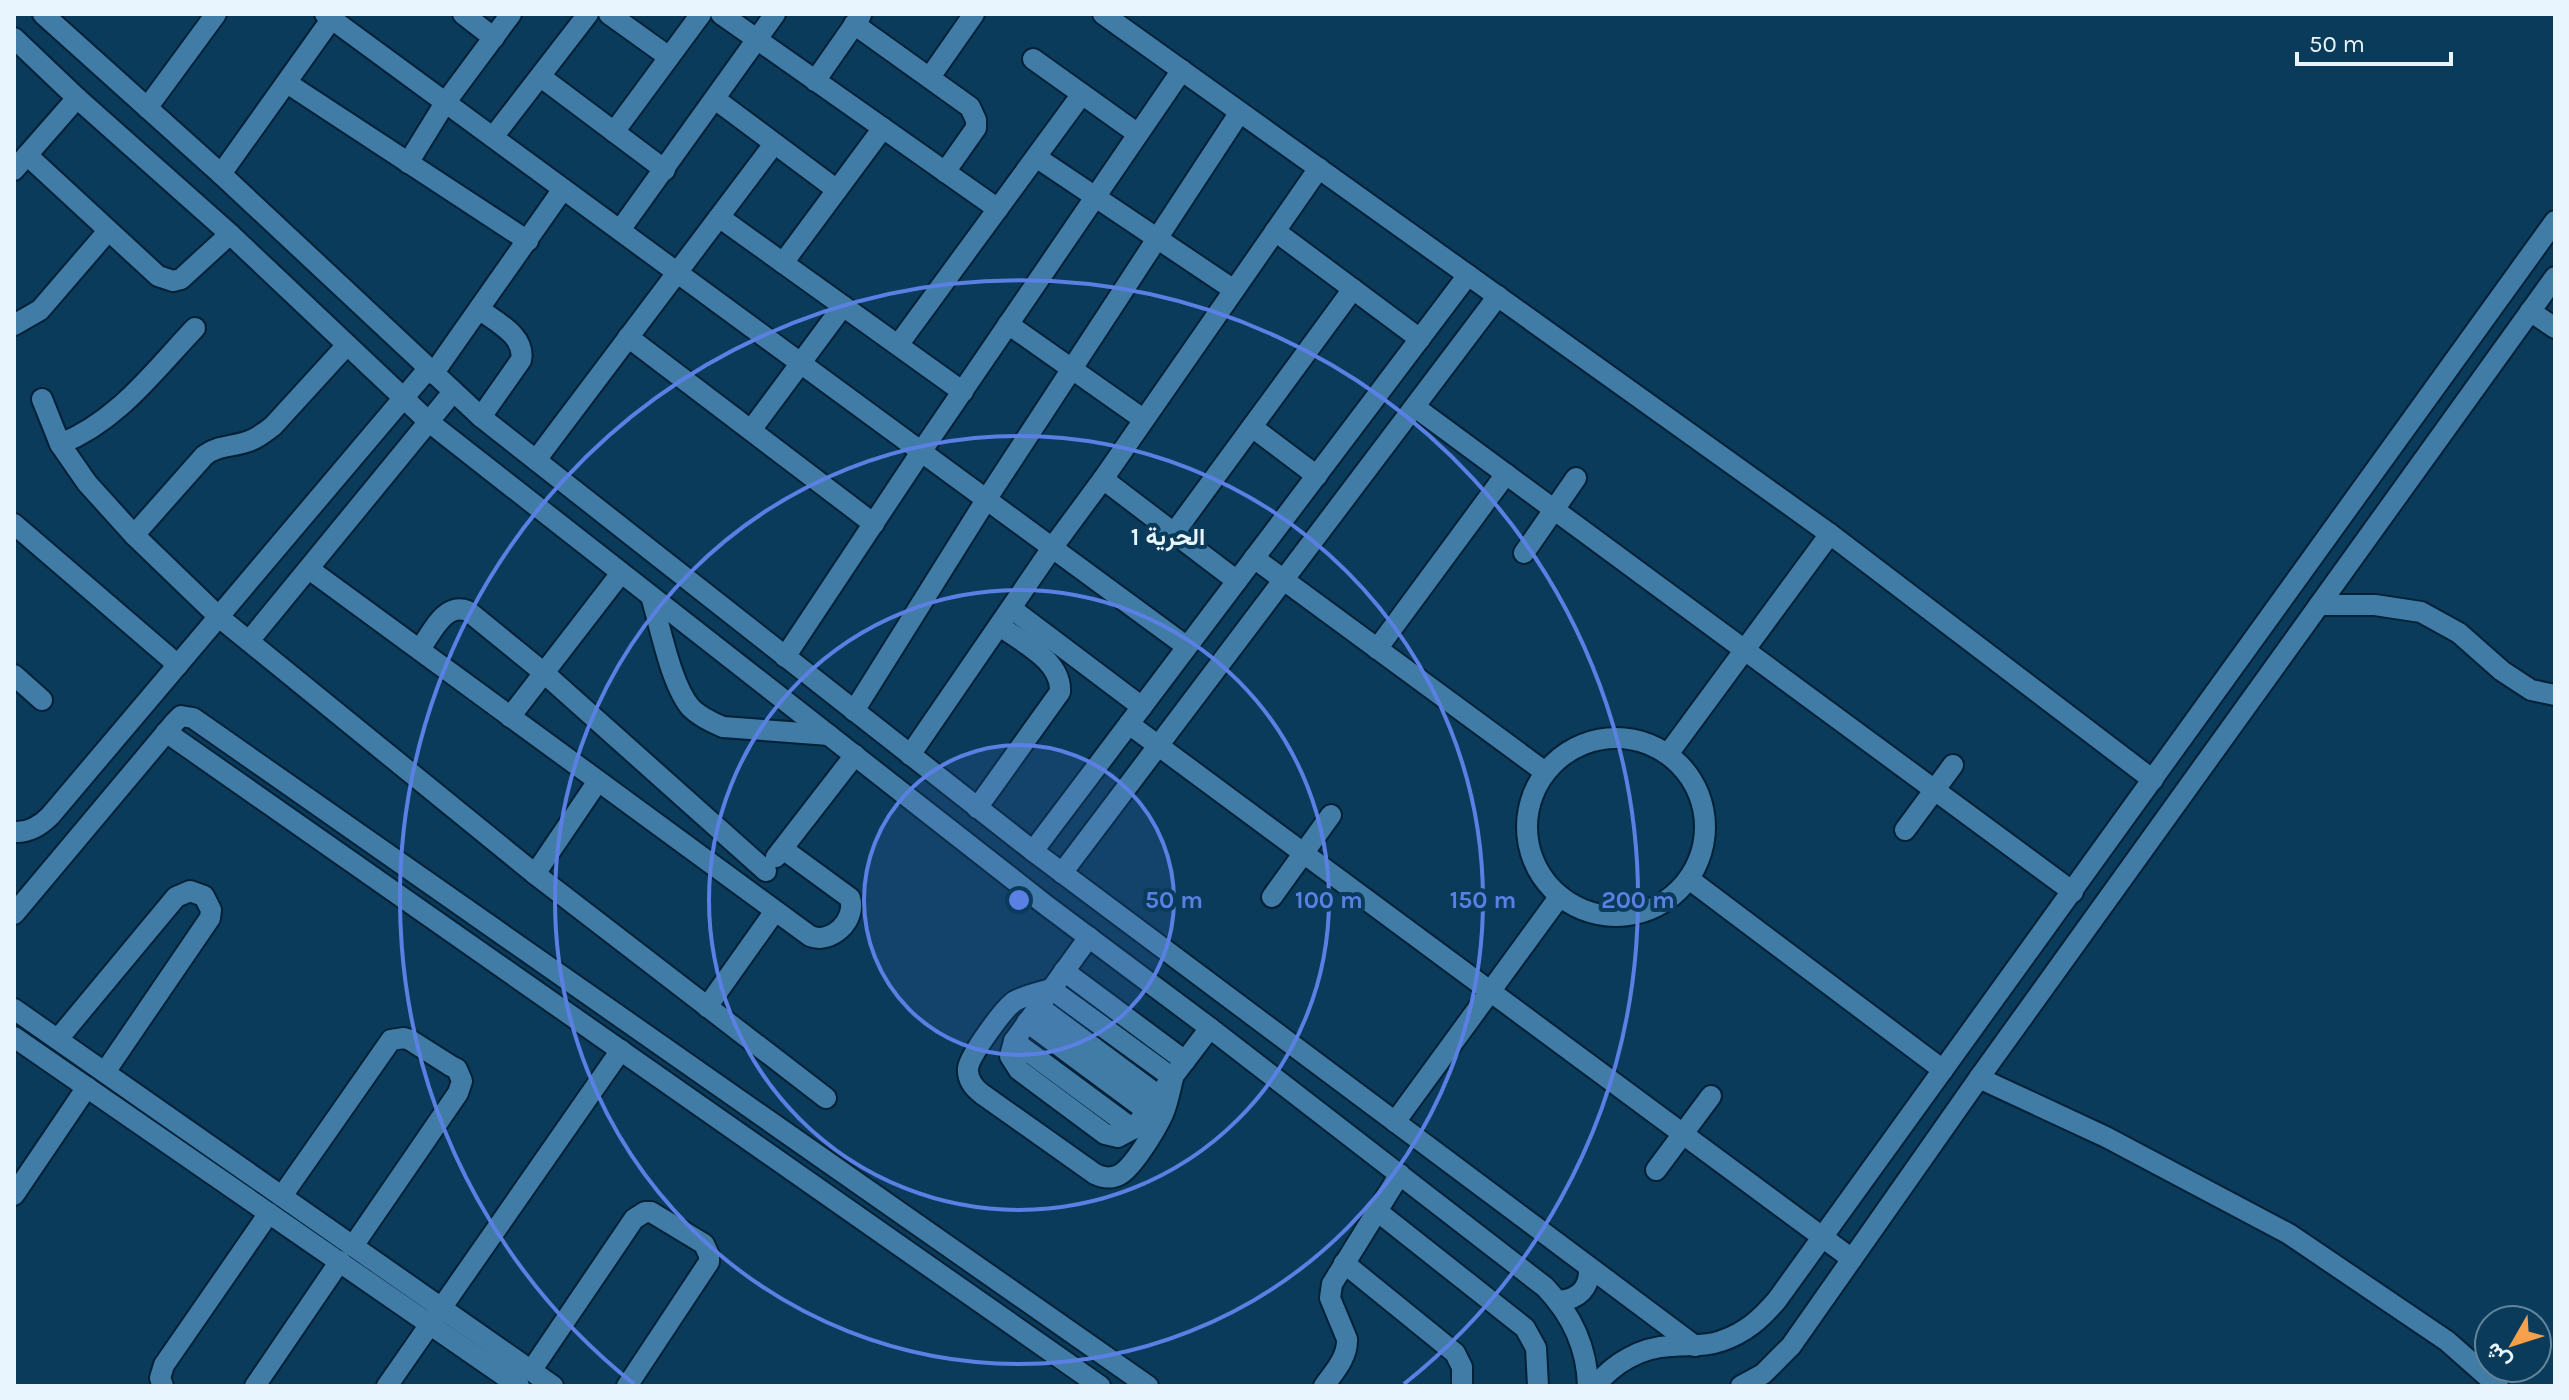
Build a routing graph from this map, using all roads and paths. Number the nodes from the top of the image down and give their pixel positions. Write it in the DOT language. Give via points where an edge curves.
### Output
graph roads {
  1 [pos="43,14"];
  2 [pos="216,14"];
  3 [pos="463,14"];
  4 [pos="511,14"];
  5 [pos="588,14"];
  6 [pos="609,14"];
  7 [pos="701,14"];
  8 [pos="721,14"];
  9 [pos="775,14"];
  10 [pos="974,14"];
  11 [pos="1103,14"];
  12 [pos="330,16"];
  13 [pos="858,19"];
  14 [pos="14,38"];
  15 [pos="494,38"];
  16 [pos="757,39"];
  17 [pos="669,57"];
  18 [pos="1033,59"];
  19 [pos="1182,70"];
  20 [pos="541,77"];
  21 [pos="930,77"];
  22 [pos="815,81"];
  23 [pos="287,83"];
  24 [pos="1082,94"];
  25 [pos="77,98"];
  26 [pos="715,99"];
  27 [pos="445,103"];
  28 [pos="147,108"];
  29 [pos="1240,112"];
  30 [pos="883,128"];
  31 [pos="614,132"];
  32 [pos="1138,134"];
  33 [pos="493,137"];
  34 [pos="774,144"];
  35 [pos="1036,157"];
  36 [pos="20,162"];
  37 [pos="408,163"];
  38 [pos="1319,168"];
  39 [pos="665,170"];
  40 [pos="945,172"];
  41 [pos="221,174"];
  42 [pos="563,189"];
  43 [pos="837,190"];
  44 [pos="1095,197"];
  45 [pos="998,209"];
  46 [pos="719,217"];
  47 [pos="2555,221"];
  48 [pos="620,230"];
  49 [pos="108,231"];
  50 [pos="1275,231"];
  51 [pos="230,234"];
  52 [pos="1158,239"];
  53 [pos="528,241"];
  54 [pos="783,263"];
  55 [pos="676,272"];
  56 [pos="1468,275"];
  57 [pos="2555,277"];
  58 [pos="1353,289"];
  59 [pos="1234,290"];
  60 [pos="1498,296"];
  61 [pos="843,306"];
  62 [pos="479,309"];
  63 [pos="2530,311"];
  64 [pos="1008,324"];
  65 [pos="14,325"];
  66 [pos="195,328"];
  67 [pos="2555,328"];
  68 [pos="628,337"];
  69 [pos="1420,339"];
  70 [pos="347,345"];
  71 [pos="898,345"];
  72 [pos="799,363"];
  73 [pos="1072,369"];
  74 [pos="430,371"];
  75 [pos="453,392"];
  76 [pos="963,392"];
  77 [pos="42,399"];
  78 [pos="403,399"];
  79 [pos="1415,407"];
  80 [pos="481,417"];
  81 [pos="1143,419"];
  82 [pos="429,422"];
  83 [pos="1252,427"];
  84 [pos="751,430"];
  85 [pos="60,444"];
  86 [pos="364,445"];
  87 [pos="921,452"];
  88 [pos="536,460"];
  89 [pos="392,468"];
  90 [pos="1506,474"];
  91 [pos="1317,476"];
  92 [pos="1576,478"];
  93 [pos="1103,479"];
  94 [pos="986,500"];
  95 [pos="1554,509"];
  96 [pos="14,524"];
  97 [pos="874,524"];
  98 [pos="1174,533"];
  99 [pos="1830,534"];
  100 [pos="134,535"];
  101 [pos="1052,548"];
  102 [pos="1524,553"];
  103 [pos="1254,558"];
  104 [pos="309,569"];
  105 [pos="621,573"];
  106 [pos="1284,580"];
  107 [pos="1237,581"];
  108 [pos="651,596"];
  109 [pos="2319,605"];
  110 [pos="219,617"];
  111 [pos="1006,618"];
  112 [pos="249,641"];
  113 [pos="1186,646"];
  114 [pos="420,649"];
  115 [pos="1377,649"];
  116 [pos="1745,650"];
  117 [pos="1056,655"];
  118 [pos="785,657"];
  119 [pos="178,665"];
  120 [pos="543,672"];
  121 [pos="14,675"];
  122 [pos="2224,682"];
  123 [pos="2555,695"];
  124 [pos="42,700"];
  125 [pos="2250,700"];
  126 [pos="1142,707"];
  127 [pos="854,711"];
  128 [pos="510,717"];
  129 [pos="1129,724"];
  130 [pos="166,732"];
  131 [pos="829,735"];
  132 [pos="1158,746"];
  133 [pos="1668,754"];
  134 [pos="855,755"];
  135 [pos="910,755"];
  136 [pos="1953,765"];
  137 [pos="1545,772"];
  138 [pos="2153,780"];
  139 [pos="598,781"];
  140 [pos="1934,790"];
  141 [pos="977,808"];
  142 [pos="1331,815"];
  143 [pos="1905,830"];
  144 [pos="16,834"];
  145 [pos="783,849"];
  146 [pos="1033,851"];
  147 [pos="1303,853"];
  148 [pos="766,871"];
  149 [pos="1062,873"];
  150 [pos="535,874"];
  151 [pos="1689,879"];
  152 [pos="749,892"];
  153 [pos="2073,892"];
  154 [pos="1560,896"];
  155 [pos="1272,897"];
  156 [pos="775,911"];
  157 [pos="14,914"];
  158 [pos="1089,937"];
  159 [pos="1064,971"];
  160 [pos="1051,989"];
  161 [pos="1491,991"];
  162 [pos="707,1007"];
  163 [pos="14,1009"];
  164 [pos="1033,1014"];
  165 [pos="1210,1028"];
  166 [pos="15,1039"];
  167 [pos="58,1039"];
  168 [pos="621,1050"];
  169 [pos="1179,1069"];
  170 [pos="1943,1070"];
  171 [pos="105,1072"];
  172 [pos="1979,1078"];
  173 [pos="87,1087"];
  174 [pos="1711,1096"];
  175 [pos="826,1098"];
  176 [pos="1153,1103"];
  177 [pos="1395,1122"];
  178 [pos="1683,1133"];
  179 [pos="1656,1170"];
  180 [pos="1400,1174"];
  181 [pos="14,1195"];
  182 [pos="276,1204"];
  183 [pos="1377,1211"];
  184 [pos="1823,1237"];
  185 [pos="346,1253"];
  186 [pos="1852,1259"];
  187 [pos="1344,1263"];
  188 [pos="1589,1268"];
  189 [pos="1559,1301"];
  190 [pos="436,1316"];
  191 [pos="1695,1346"];
  192 [pos="525,1378"];
  193 [pos="163,1386"];
  194 [pos="255,1386"];
  195 [pos="387,1386"];
  196 [pos="553,1386"];
  197 [pos="627,1386"];
  198 [pos="1100,1386"];
  199 [pos="1148,1386"];
  200 [pos="1324,1386"];
  201 [pos="1462,1386"];
  202 [pos="1538,1386"];
  203 [pos="1588,1386"];
  204 [pos="1595,1386"];
  205 [pos="1741,1386"];
  206 [pos="2498,1386"];
  1 -- 28 [label="street"];
  2 -- 28 [label="street"];
  3 -- 15 [label="street"];
  4 -- 15 [label="street"];
  5 -- 20 [label="street"];
  6 -- 17 [label="street"];
  7 -- 17 [label="street"];
  8 -- 16 [label="street"];
  9 -- 16 [label="street"];
  10 -- 21 [label="street"];
  11 -- 19 [label="street"];
  12 -- 23 [label="street"];
  12 -- 27 [label="street"];
  13 -- 21 [label="street"];
  13 -- 22 [label="street"];
  14 -- 25 [label="street"];
  15 -- 27 [label="street"];
  16 -- 22 [label="street"];
  16 -- 26 [label="street"];
  17 -- 31 [label="street"];
  18 -- 24 [label="street"];
  19 -- 29 [label="street"];
  19 -- 32 [label="street"];
  20 -- 31 [label="street"];
  20 -- 33 [label="street"];
  21 -- 40 [label="street" via="970,107 976,120 976,128"];
  22 -- 30 [label="street"];
  23 -- 37 [label="street"];
  23 -- 41 [label="street"];
  24 -- 32 [label="street"];
  24 -- 35 [label="street"];
  25 -- 36 [label="street"];
  25 -- 51 [label="street"];
  26 -- 34 [label="street"];
  26 -- 39 [label="street"];
  27 -- 33 [label="street"];
  27 -- 37 [label="street"];
  28 -- 41 [label="street"];
  29 -- 38 [label="street"];
  29 -- 52 [label="street"];
  30 -- 40 [label="street"];
  30 -- 43 [label="street"];
  31 -- 39 [label="street"];
  32 -- 44 [label="street"];
  33 -- 42 [label="street"];
  34 -- 43 [label="street"];
  34 -- 46 [label="street"];
  35 -- 44 [label="street"];
  35 -- 45 [label="street"];
  36 -- 49 [label="street"];
  37 -- 53 [label="street"];
  38 -- 50 [label="street"];
  38 -- 56 [label="street"];
  39 -- 48 [label="street"];
  40 -- 45 [label="street"];
  41 -- 74 [label="street"];
  42 -- 48 [label="street"];
  42 -- 53 [label="street"];
  43 -- 54 [label="street"];
  44 -- 52 [label="street"];
  44 -- 64 [label="street"];
  45 -- 71 [label="street"];
  46 -- 54 [label="street"];
  46 -- 55 [label="street"];
  47 -- 122 [label="street"];
  48 -- 55 [label="street"];
  49 -- 51 [label="street" via="158,276 173,281"];
  49 -- 65 [label="street" via="40,310"];
  50 -- 58 [label="street"];
  50 -- 59 [label="street"];
  51 -- 70 [label="street"];
  52 -- 59 [label="street"];
  52 -- 73 [label="street"];
  53 -- 62 [label="street"];
  54 -- 61 [label="street"];
  55 -- 68 [label="street"];
  55 -- 72 [label="street"];
  56 -- 60 [label="street"];
  56 -- 69 [label="street"];
  57 -- 63 [label="street"];
  58 -- 69 [label="street"];
  58 -- 83 [label="street"];
  59 -- 81 [label="street"];
  60 -- 79 [label="street"];
  60 -- 99 [label="street"];
  61 -- 71 [label="street"];
  61 -- 72 [label="street"];
  62 -- 74 [label="street"];
  62 -- 80 [label="street" via="519,342 523,354"];
  63 -- 67 [label="street"];
  63 -- 109 [label="street"];
  64 -- 73 [label="street"];
  64 -- 76 [label="street"];
  66 -- 85 [label="street" via="115,411"];
  68 -- 84 [label="street"];
  68 -- 88 [label="street"];
  69 -- 91 [label="street"];
  70 -- 78 [label="street"];
  70 -- 100 [label="street" via="261,436 204,456"];
  71 -- 76 [label="street"];
  72 -- 84 [label="street"];
  72 -- 87 [label="street"];
  73 -- 81 [label="street"];
  73 -- 94 [label="street"];
  74 -- 75 [label="street"];
  74 -- 78 [label="street"];
  75 -- 80 [label="street"];
  75 -- 82 [label="street"];
  76 -- 87 [label="street"];
  77 -- 85 [label="street"];
  78 -- 82 [label="street"];
  78 -- 86 [label="street"];
  79 -- 90 [label="street"];
  79 -- 106 [label="street"];
  80 -- 88 [label="street"];
  81 -- 93 [label="street"];
  82 -- 89 [label="street"];
  82 -- 105 [label="street"];
  83 -- 91 [label="street"];
  83 -- 98 [label="street"];
  84 -- 97 [label="street"];
  85 -- 100 [label="street"];
  86 -- 89 [label="street"];
  86 -- 110 [label="street"];
  87 -- 94 [label="street"];
  87 -- 97 [label="street"];
  88 -- 118 [label="street"];
  89 -- 104 [label="street"];
  90 -- 95 [label="street"];
  90 -- 115 [label="street"];
  91 -- 103 [label="street"];
  92 -- 95 [label="street"];
  93 -- 98 [label="street"];
  93 -- 101 [label="street"];
  94 -- 101 [label="street"];
  94 -- 127 [label="street"];
  95 -- 102 [label="street"];
  95 -- 116 [label="street"];
  96 -- 119 [label="street"];
  97 -- 118 [label="street"];
  98 -- 107 [label="street"];
  99 -- 116 [label="street"];
  99 -- 138 [label="street"];
  100 -- 110 [label="street"];
  101 -- 111 [label="street"];
  101 -- 113 [label="street"];
  103 -- 106 [label="street"];
  103 -- 107 [label="street"];
  104 -- 112 [label="street"];
  104 -- 114 [label="street"];
  105 -- 108 [label="street"];
  105 -- 120 [label="street"];
  106 -- 115 [label="street"];
  106 -- 132 [label="street"];
  107 -- 113 [label="street"];
  108 -- 131 [label="street"];
  108 -- 131 [label="street" via="676,680 692,710 723,727"];
  109 -- 123 [label="street" via="2421,612 2459,633 2531,690"];
  109 -- 125 [label="street"];
  110 -- 112 [label="street"];
  110 -- 119 [label="street"];
  111 -- 117 [label="street"];
  111 -- 135 [label="street"];
  112 -- 150 [label="street"];
  113 -- 126 [label="street"];
  114 -- 120 [label="street" via="446,613 463,608"];
  114 -- 128 [label="street"];
  115 -- 137 [label="street"];
  116 -- 133 [label="street"];
  116 -- 140 [label="street"];
  117 -- 126 [label="street"];
  117 -- 141 [label="street" via="1057,700"];
  118 -- 127 [label="street"];
  119 -- 144 [label="street" via="42,825"];
  120 -- 128 [label="street"];
  120 -- 148 [label="street"];
  121 -- 124 [label="street"];
  122 -- 125 [label="street"];
  122 -- 138 [label="street"];
  125 -- 172 [label="street"];
  126 -- 129 [label="street"];
  127 -- 135 [label="street"];
  128 -- 139 [label="street"];
  129 -- 132 [label="street"];
  129 -- 146 [label="street"];
  130 -- 157 [label="street"];
  130 -- 168 [label="street"];
  130 -- 199 [label="street" via="181,716 193,718"];
  131 -- 134 [label="street"];
  132 -- 147 [label="street"];
  132 -- 149 [label="street"];
  133 -- 137 [label="street" via="1617,738 1577,748"];
  133 -- 151 [label="street" via="1688,774 1701,799 1706,827 1702,854"];
  134 -- 145 [label="street"];
  134 -- 158 [label="street"];
  135 -- 141 [label="street"];
  136 -- 140 [label="street"];
  137 -- 154 [label="street" via="1532,796 1527,823 1530,851"];
  138 -- 153 [label="street"];
  139 -- 150 [label="street"];
  139 -- 152 [label="street"];
  140 -- 143 [label="street"];
  140 -- 153 [label="street"];
  141 -- 146 [label="street"];
  142 -- 147 [label="street"];
  145 -- 148 [label="street"];
  145 -- 156 [label="street" via="848,895 853,907 835,934 823,939"];
  146 -- 149 [label="street"];
  147 -- 155 [label="street"];
  147 -- 161 [label="street"];
  148 -- 152 [label="street"];
  149 -- 177 [label="street"];
  150 -- 162 [label="street"];
  151 -- 154 [label="street" via="1669,900 1642,913 1585,911"];
  151 -- 170 [label="street"];
  152 -- 156 [label="street"];
  153 -- 170 [label="street"];
  154 -- 161 [label="street"];
  156 -- 162 [label="street"];
  158 -- 159 [label="street"];
  158 -- 165 [label="street"];
  159 -- 160 [label="street"];
  159 -- 169 [label="street"];
  160 -- 164 [label="street"];
  160 -- 169 [label="street"];
  160 -- 169 [label="street" via="1013,1003 972,1058 969,1078 982,1094 1095,1174 1111,1178 1130,1165 1159,1122"];
  161 -- 177 [label="street"];
  161 -- 178 [label="street"];
  162 -- 175 [label="street"];
  163 -- 167 [label="street"];
  164 -- 176 [label="street"];
  164 -- 176 [label="street" via="1014,1041 1133,1129"];
  165 -- 169 [label="street"];
  165 -- 180 [label="street"];
  166 -- 173 [label="street"];
  167 -- 171 [label="street"];
  167 -- 171 [label="street" via="176,897 190,891 204,896 210,918"];
  168 -- 190 [label="street"];
  168 -- 198 [label="street"];
  169 -- 176 [label="street"];
  170 -- 184 [label="street"];
  171 -- 182 [label="street"];
  172 -- 186 [label="street"];
  172 -- 206 [label="street" via="2106,1137 2289,1234 2447,1341"];
  173 -- 181 [label="street"];
  173 -- 182 [label="street"];
  174 -- 178 [label="street"];
  177 -- 188 [label="street"];
  178 -- 179 [label="street"];
  178 -- 184 [label="street"];
  180 -- 183 [label="street"];
  180 -- 189 [label="street"];
  182 -- 185 [label="street"];
  182 -- 185 [label="street" via="391,1040 410,1040 457,1069 462,1081 458,1093"];
  182 -- 193 [label="street" via="164,1365"];
  183 -- 187 [label="street"];
  183 -- 202 [label="street" via="1530,1334"];
  184 -- 186 [label="street"];
  184 -- 191 [label="street" via="1761,1319 1741,1333"];
  185 -- 190 [label="street"];
  185 -- 194 [label="street"];
  186 -- 205 [label="street" via="1784,1354"];
  187 -- 200 [label="street" via="1330,1291 1347,1346"];
  187 -- 201 [label="street" via="1455,1353"];
  188 -- 189 [label="street" via="1590,1278 1579,1296"];
  188 -- 191 [label="street"];
  189 -- 203 [label="street" via="1579,1335"];
  190 -- 192 [label="street"];
  190 -- 195 [label="street"];
  191 -- 204 [label="street" via="1646,1350 1624,1360"];
  192 -- 196 [label="street"];
  192 -- 197 [label="street" via="634,1219 651,1212 704,1244 709,1262"];
}
